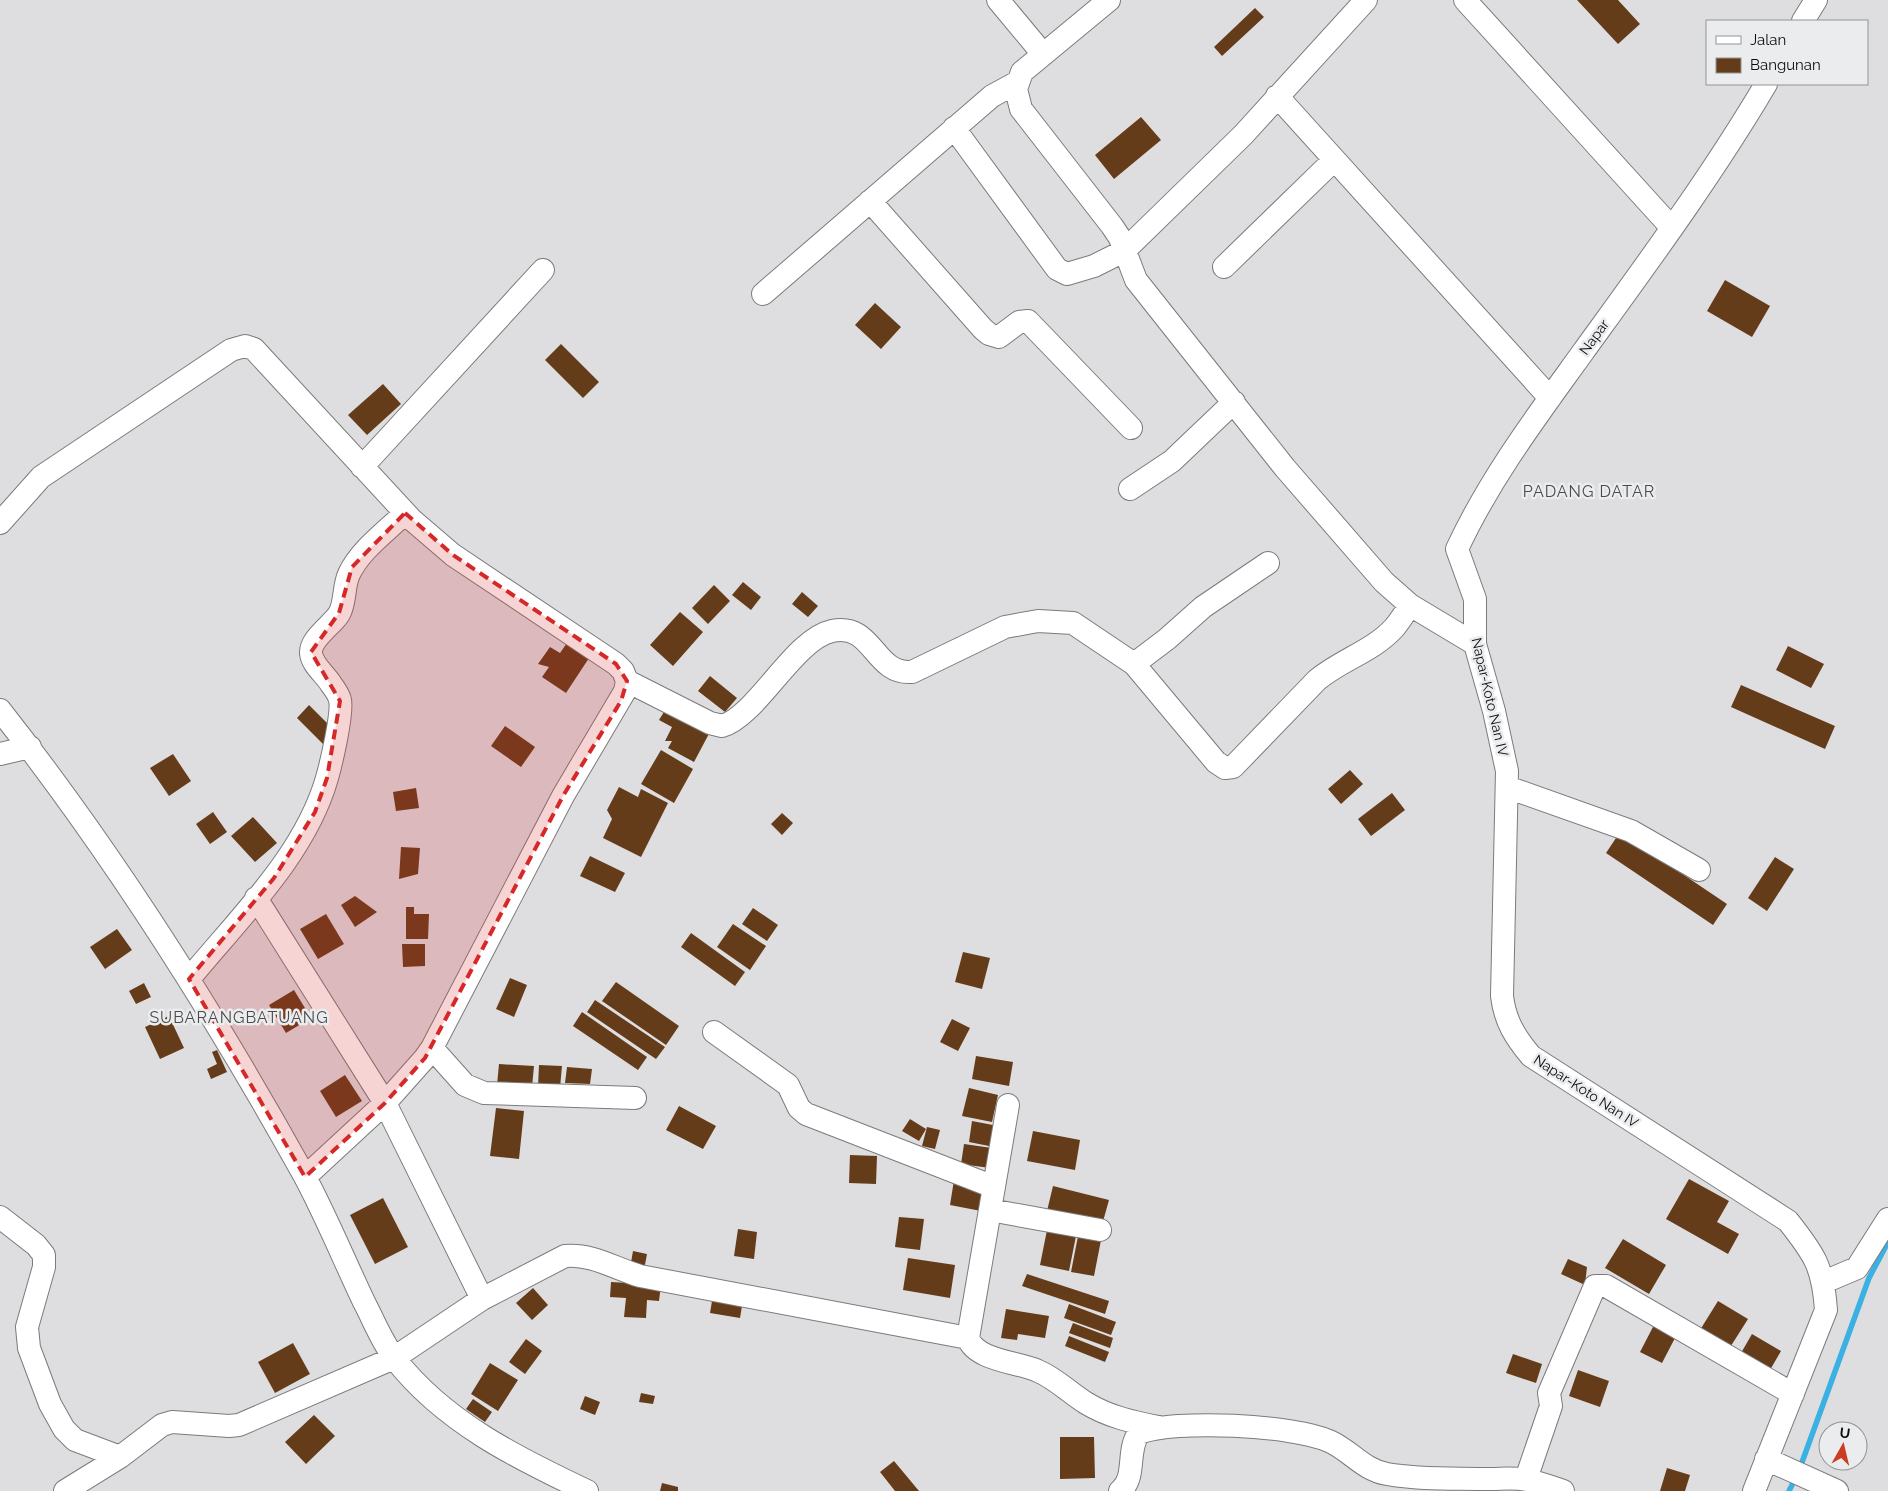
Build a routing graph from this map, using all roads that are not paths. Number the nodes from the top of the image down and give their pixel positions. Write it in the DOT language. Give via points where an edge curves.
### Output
graph roads {
  1 [pos="998,0"];
  2 [pos="1109,0"];
  3 [pos="1366,0"];
  4 [pos="1465,0"];
  5 [pos="1816,0"];
  6 [pos="1804,20"];
  7 [pos="1043,54"];
  8 [pos="1016,83"];
  9 [pos="1765,85"];
  10 [pos="1278,96"];
  11 [pos="954,128"];
  12 [pos="1334,160"];
  13 [pos="870,201"];
  14 [pos="1671,227"];
  15 [pos="1124,250"];
  16 [pos="1224,267"];
  17 [pos="543,270"];
  18 [pos="763,294"];
  19 [pos="1550,398"];
  20 [pos="1234,402"];
  21 [pos="1131,428"];
  22 [pos="362,467"];
  23 [pos="1130,488"];
  24 [pos="405,513"];
  25 [pos="0,523"];
  26 [pos="1268,563"];
  27 [pos="1475,599"];
  28 [pos="1410,605"];
  29 [pos="1475,644"];
  30 [pos="1134,664"];
  31 [pos="627,681"];
  32 [pos="0,710"];
  33 [pos="30,748"];
  34 [pos="0,754"];
  35 [pos="1507,787"];
  36 [pos="1699,870"];
  37 [pos="256,898"];
  38 [pos="188,979"];
  39 [pos="714,1032"];
  40 [pos="432,1048"];
  41 [pos="635,1098"];
  42 [pos="385,1103"];
  43 [pos="1008,1105"];
  44 [pos="305,1177"];
  45 [pos="994,1187"];
  46 [pos="990,1210"];
  47 [pos="0,1217"];
  48 [pos="1888,1219"];
  49 [pos="1100,1230"];
  50 [pos="1824,1282"];
  51 [pos="482,1299"];
  52 [pos="968,1338"];
  53 [pos="394,1358"];
  54 [pos="1793,1394"];
  55 [pos="1150,1429"];
  56 [pos="120,1457"];
  57 [pos="1766,1459"];
  58 [pos="1526,1479"];
  59 [pos="65,1491"];
  60 [pos="588,1491"];
  61 [pos="1120,1491"];
  62 [pos="1563,1491"];
  63 [pos="1754,1491"];
  64 [pos="1837,1491"];
  1 -- 7 [label="street"];
  2 -- 7 [label="street"];
  3 -- 10 [label="street"];
  4 -- 14 [label="street"];
  5 -- 6 [label="street"];
  7 -- 8 [label="street" via="1022,72"];
  8 -- 11 [label="street" via="992,96"];
  8 -- 15 [label="street" via="1021,109 1112,226"];
  9 -- 14 [label="street, Napar"];
  10 -- 12 [label="street"];
  10 -- 15 [label="street" via="1243,135"];
  11 -- 13 [label="street"];
  11 -- 15 [label="street" via="1062,273 1094,266"];
  12 -- 16 [label="street"];
  12 -- 19 [label="street"];
  13 -- 18 [label="street"];
  13 -- 21 [label="street" via="983,329 999,337 1019,322 1028,321"];
  14 -- 19 [label="street, Napar"];
  15 -- 20 [label="street" via="1136,280"];
  17 -- 22 [label="street"];
  19 -- 27 [label="street, Napar" via="1476,508 1456,549"];
  20 -- 23 [label="street" via="1172,461"];
  20 -- 28 [label="street" via="1285,468 1384,582"];
  22 -- 24 [label="street"];
  22 -- 25 [label="street" via="254,349 239,346 41,478"];
  24 -- 31 [label="street" via="453,555 616,664"];
  24 -- 37 [label="street" via="352,567 339,613 312,645 313,662 331,683 340,701 327,778 315,812 300,840"];
  26 -- 30 [label="street" via="1203,607"];
  27 -- 29 [label="street, Napar-Koto Nan IV"];
  28 -- 29 [label="street"];
  28 -- 30 [label="street" via="1385,636 1317,680 1233,767 1226,768 1216,762"];
  29 -- 35 [label="street, Napar-Koto Nan IV" via="1502,741"];
  30 -- 31 [label="street" via="1073,623 1038,621 1005,627 912,672 891,669 853,632 832,631 816,638 743,712 722,726"];
  31 -- 40 [label="street" via="621,701 559,802"];
  32 -- 33 [label="street"];
  33 -- 34 [label="street"];
  33 -- 38 [label="street" via="92,834"];
  35 -- 36 [label="street" via="1631,831"];
  35 -- 50 [label="street, Napar-Koto Nan IV" via="1502,996 1510,1029 1531,1056 1788,1221 1808,1246"];
  37 -- 38 [label="street"];
  37 -- 42 [label="street"];
  38 -- 44 [label="street"];
  39 -- 45 [label="street" via="788,1085 799,1108 806,1114"];
  40 -- 41 [label="street" via="474,1091"];
  40 -- 42 [label="street"];
  42 -- 44 [label="street"];
  42 -- 51 [label="street"];
  43 -- 45 [label="street"];
  44 -- 53 [label="street"];
  45 -- 46 [label="street"];
  46 -- 49 [label="street"];
  46 -- 52 [label="street"];
  47 -- 56 [label="street" via="44,1255 44,1267 27,1327 29,1348 50,1404 64,1429 75,1440"];
  48 -- 50 [label="street" via="1857,1268"];
  50 -- 54 [label="street, Napar-Koto Nan IV" via="1826,1310"];
  51 -- 52 [label="street" via="566,1256 578,1254 640,1276"];
  51 -- 53 [label="street"];
  52 -- 55 [label="street" via="972,1346 982,1353 1041,1372 1087,1404"];
  53 -- 56 [label="street" via="239,1425 172,1422 162,1425"];
  53 -- 60 [label="street" via="433,1400 460,1422 535,1466"];
  54 -- 57 [label="street, Napar-Koto Nan IV"];
  54 -- 58 [label="street" via="1606,1286 1594,1286 1549,1393 1551,1406"];
  55 -- 58 [label="street" via="1179,1425 1286,1430 1330,1441 1361,1464 1386,1474 1419,1478"];
  55 -- 61 [label="street" via="1133,1443 1129,1478"];
  56 -- 59 [label="street"];
  57 -- 63 [label="street, Napar-Koto Nan IV"];
  57 -- 64 [label="street"];
  58 -- 62 [label="street"];
}
